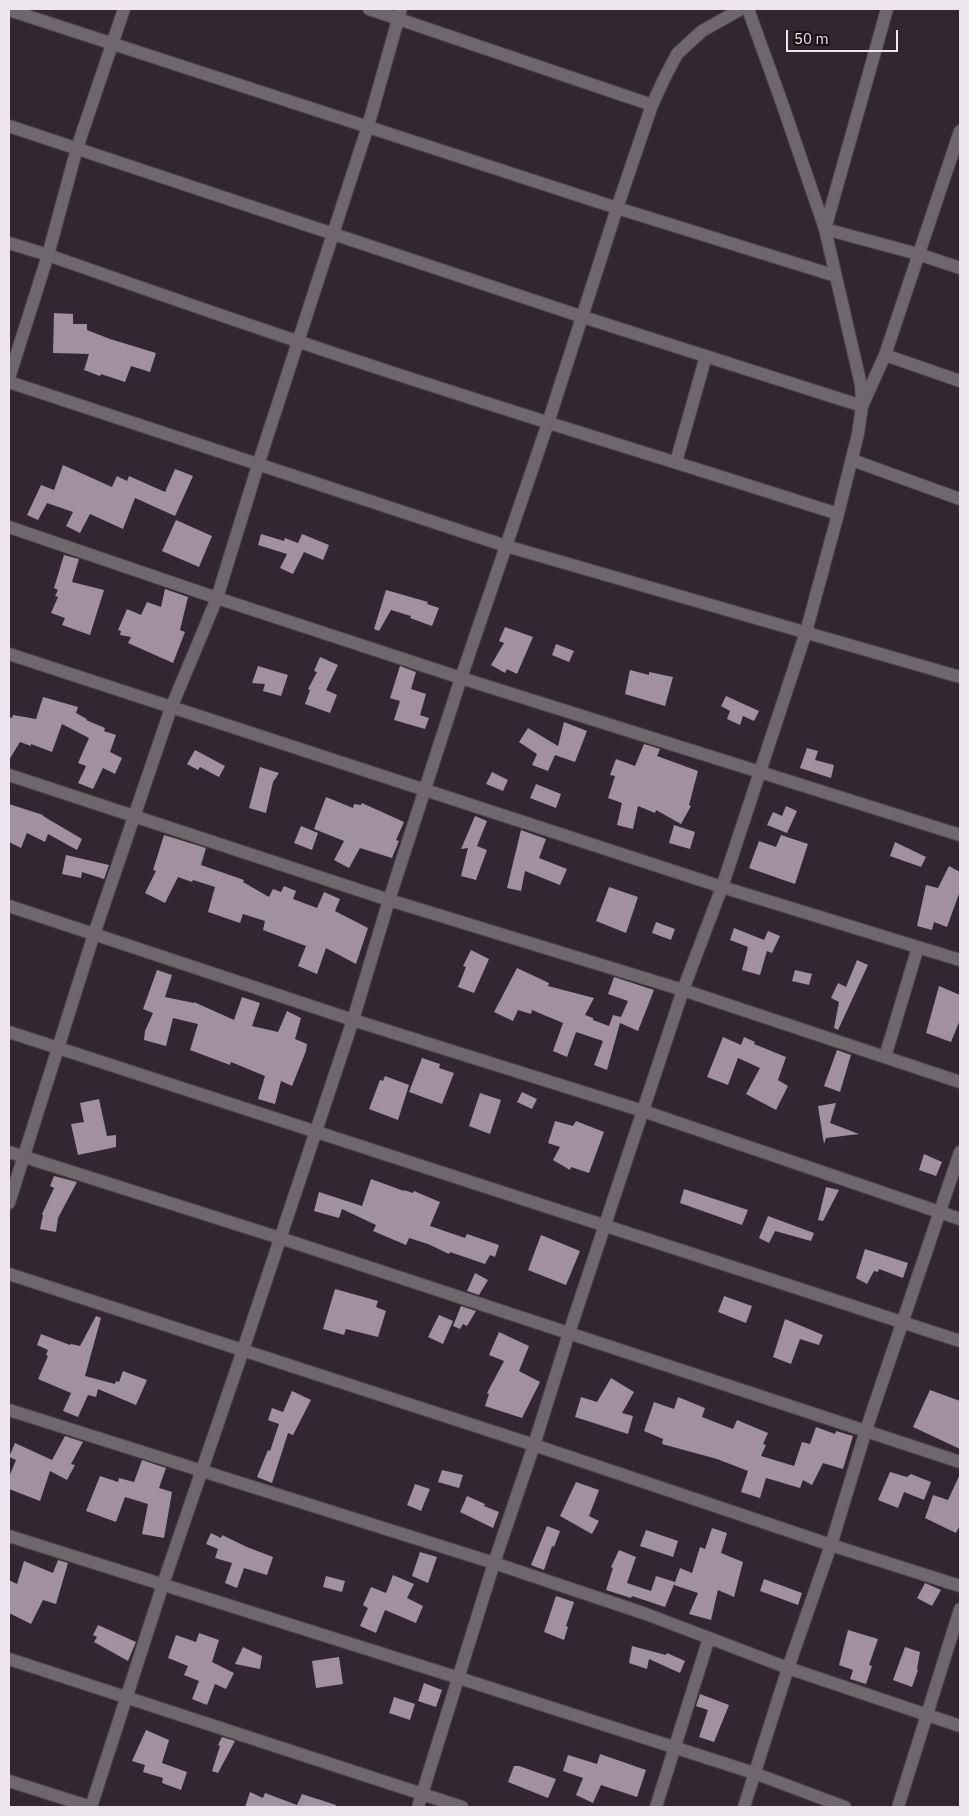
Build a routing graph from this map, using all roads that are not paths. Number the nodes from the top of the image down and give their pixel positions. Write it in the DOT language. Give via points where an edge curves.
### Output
graph roads {
  1 [pos="124,9"];
  2 [pos="369,9"];
  3 [pos="741,9"];
  4 [pos="748,9"];
  5 [pos="887,9"];
  6 [pos="9,10"];
  7 [pos="400,14"];
  8 [pos="112,44"];
  9 [pos="652,105"];
  10 [pos="9,126"];
  11 [pos="368,126"];
  12 [pos="960,131"];
  13 [pos="958,145"];
  14 [pos="78,148"];
  15 [pos="617,208"];
  16 [pos="825,229"];
  17 [pos="334,234"];
  18 [pos="9,243"];
  19 [pos="918,254"];
  20 [pos="48,255"];
  21 [pos="960,268"];
  22 [pos="836,276"];
  23 [pos="583,317"];
  24 [pos="297,342"];
  25 [pos="885,355"];
  26 [pos="706,356"];
  27 [pos="9,378"];
  28 [pos="960,381"];
  29 [pos="9,382"];
  30 [pos="862,406"];
  31 [pos="548,424"];
  32 [pos="852,460"];
  33 [pos="676,462"];
  34 [pos="258,465"];
  35 [pos="960,499"];
  36 [pos="838,514"];
  37 [pos="9,527"];
  38 [pos="506,546"];
  39 [pos="218,598"];
  40 [pos="806,632"];
  41 [pos="9,654"];
  42 [pos="960,676"];
  43 [pos="461,678"];
  44 [pos="171,708"];
  45 [pos="760,772"];
  46 [pos="9,776"];
  47 [pos="425,790"];
  48 [pos="136,816"];
  49 [pos="960,835"];
  50 [pos="722,887"];
  51 [pos="388,900"];
  52 [pos="9,906"];
  53 [pos="94,934"];
  54 [pos="918,947"];
  55 [pos="960,960"];
  56 [pos="683,990"];
  57 [pos="353,1020"];
  58 [pos="9,1032"];
  59 [pos="58,1049"];
  60 [pos="884,1057"];
  61 [pos="960,1082"];
  62 [pos="643,1111"];
  63 [pos="316,1131"];
  64 [pos="9,1152"];
  65 [pos="960,1152"];
  66 [pos="24,1156"];
  67 [pos="9,1203"];
  68 [pos="940,1213"];
  69 [pos="960,1218"];
  70 [pos="606,1226"];
  71 [pos="280,1238"];
  72 [pos="9,1274"];
  73 [pos="903,1322"];
  74 [pos="570,1333"];
  75 [pos="960,1341"];
  76 [pos="243,1350"];
  77 [pos="9,1410"];
  78 [pos="866,1430"];
  79 [pos="534,1445"];
  80 [pos="960,1462"];
  81 [pos="202,1471"];
  82 [pos="9,1536"];
  83 [pos="830,1545"];
  84 [pos="494,1563"];
  85 [pos="163,1584"];
  86 [pos="960,1586"];
  87 [pos="960,1609"];
  88 [pos="709,1638"];
  89 [pos="9,1660"];
  90 [pos="788,1668"];
  91 [pos="459,1678"];
  92 [pos="127,1697"];
  93 [pos="927,1716"];
  94 [pos="960,1726"];
  95 [pos="674,1747"];
  96 [pos="754,1773"];
  97 [pos="9,1781"];
  98 [pos="420,1801"];
  99 [pos="91,1807"];
  100 [pos="462,1807"];
  101 [pos="656,1807"];
  102 [pos="744,1807"];
  103 [pos="845,1807"];
  104 [pos="898,1807"];
  1 -- 8 [label="street"];
  2 -- 7 [label="street"];
  3 -- 9 [label="street" via="702,32 677,54"];
  4 -- 16 [label="street"];
  5 -- 16 [label="street"];
  6 -- 8 [label="street"];
  7 -- 9 [label="street"];
  7 -- 11 [label="street"];
  8 -- 11 [label="street"];
  8 -- 14 [label="street"];
  9 -- 15 [label="street"];
  10 -- 14 [label="street"];
  11 -- 15 [label="street"];
  11 -- 17 [label="street"];
  12 -- 13 [label="street"];
  13 -- 19 [label="street"];
  14 -- 17 [label="street"];
  14 -- 20 [label="street"];
  15 -- 22 [label="street"];
  15 -- 23 [label="street"];
  16 -- 19 [label="street"];
  16 -- 22 [label="street"];
  17 -- 23 [label="street"];
  17 -- 24 [label="street"];
  18 -- 20 [label="street"];
  19 -- 21 [label="street"];
  19 -- 25 [label="street"];
  20 -- 24 [label="street"];
  20 -- 27 [label="street"];
  22 -- 30 [label="street" via="861,385"];
  23 -- 26 [label="street"];
  23 -- 31 [label="street"];
  24 -- 31 [label="street"];
  24 -- 34 [label="street"];
  25 -- 28 [label="street"];
  25 -- 30 [label="street"];
  26 -- 30 [label="street"];
  26 -- 33 [label="street"];
  29 -- 34 [label="street"];
  30 -- 32 [label="street"];
  31 -- 33 [label="street"];
  31 -- 38 [label="street"];
  32 -- 35 [label="street"];
  32 -- 36 [label="street"];
  33 -- 36 [label="street"];
  34 -- 38 [label="street"];
  34 -- 39 [label="street"];
  36 -- 40 [label="street"];
  37 -- 39 [label="street"];
  38 -- 40 [label="street"];
  38 -- 43 [label="street"];
  39 -- 43 [label="street"];
  39 -- 44 [label="street"];
  40 -- 42 [label="street"];
  40 -- 45 [label="street"];
  41 -- 44 [label="street"];
  43 -- 45 [label="street"];
  43 -- 47 [label="street"];
  44 -- 47 [label="street"];
  44 -- 48 [label="street"];
  45 -- 49 [label="street"];
  45 -- 50 [label="street"];
  46 -- 48 [label="street"];
  47 -- 50 [label="street"];
  47 -- 51 [label="street"];
  48 -- 51 [label="street"];
  48 -- 53 [label="street"];
  50 -- 54 [label="street"];
  50 -- 56 [label="street"];
  51 -- 56 [label="street"];
  51 -- 57 [label="street"];
  52 -- 53 [label="street"];
  53 -- 57 [label="street"];
  53 -- 59 [label="street"];
  54 -- 55 [label="street"];
  54 -- 60 [label="street"];
  56 -- 60 [label="street"];
  56 -- 62 [label="street"];
  57 -- 62 [label="street"];
  57 -- 63 [label="street"];
  58 -- 59 [label="street"];
  59 -- 63 [label="street"];
  59 -- 66 [label="street"];
  60 -- 61 [label="street"];
  62 -- 68 [label="street"];
  62 -- 70 [label="street"];
  63 -- 70 [label="street"];
  63 -- 71 [label="street"];
  64 -- 66 [label="street"];
  65 -- 68 [label="street"];
  66 -- 67 [label="street"];
  66 -- 71 [label="street"];
  68 -- 69 [label="street"];
  68 -- 73 [label="street"];
  70 -- 73 [label="street"];
  70 -- 74 [label="street"];
  71 -- 74 [label="street"];
  71 -- 76 [label="street"];
  72 -- 76 [label="street"];
  73 -- 75 [label="street"];
  73 -- 78 [label="street"];
  74 -- 78 [label="street"];
  74 -- 79 [label="street"];
  76 -- 79 [label="street"];
  76 -- 81 [label="street"];
  77 -- 81 [label="street"];
  78 -- 80 [label="street"];
  78 -- 83 [label="street"];
  79 -- 83 [label="street"];
  79 -- 84 [label="street"];
  81 -- 84 [label="street"];
  81 -- 85 [label="street"];
  82 -- 85 [label="street"];
  83 -- 86 [label="street"];
  83 -- 90 [label="street"];
  84 -- 88 [label="street"];
  84 -- 91 [label="street"];
  85 -- 91 [label="street"];
  85 -- 92 [label="street"];
  87 -- 93 [label="street"];
  88 -- 90 [label="street"];
  88 -- 95 [label="street"];
  89 -- 92 [label="street"];
  90 -- 93 [label="street"];
  90 -- 96 [label="street"];
  91 -- 95 [label="street"];
  91 -- 98 [label="street"];
  92 -- 98 [label="street"];
  92 -- 99 [label="street"];
  93 -- 94 [label="street"];
  93 -- 104 [label="street"];
  95 -- 96 [label="street"];
  95 -- 101 [label="street"];
  96 -- 102 [label="street"];
  96 -- 103 [label="street"];
  97 -- 99 [label="street"];
  98 -- 100 [label="street"];
}
